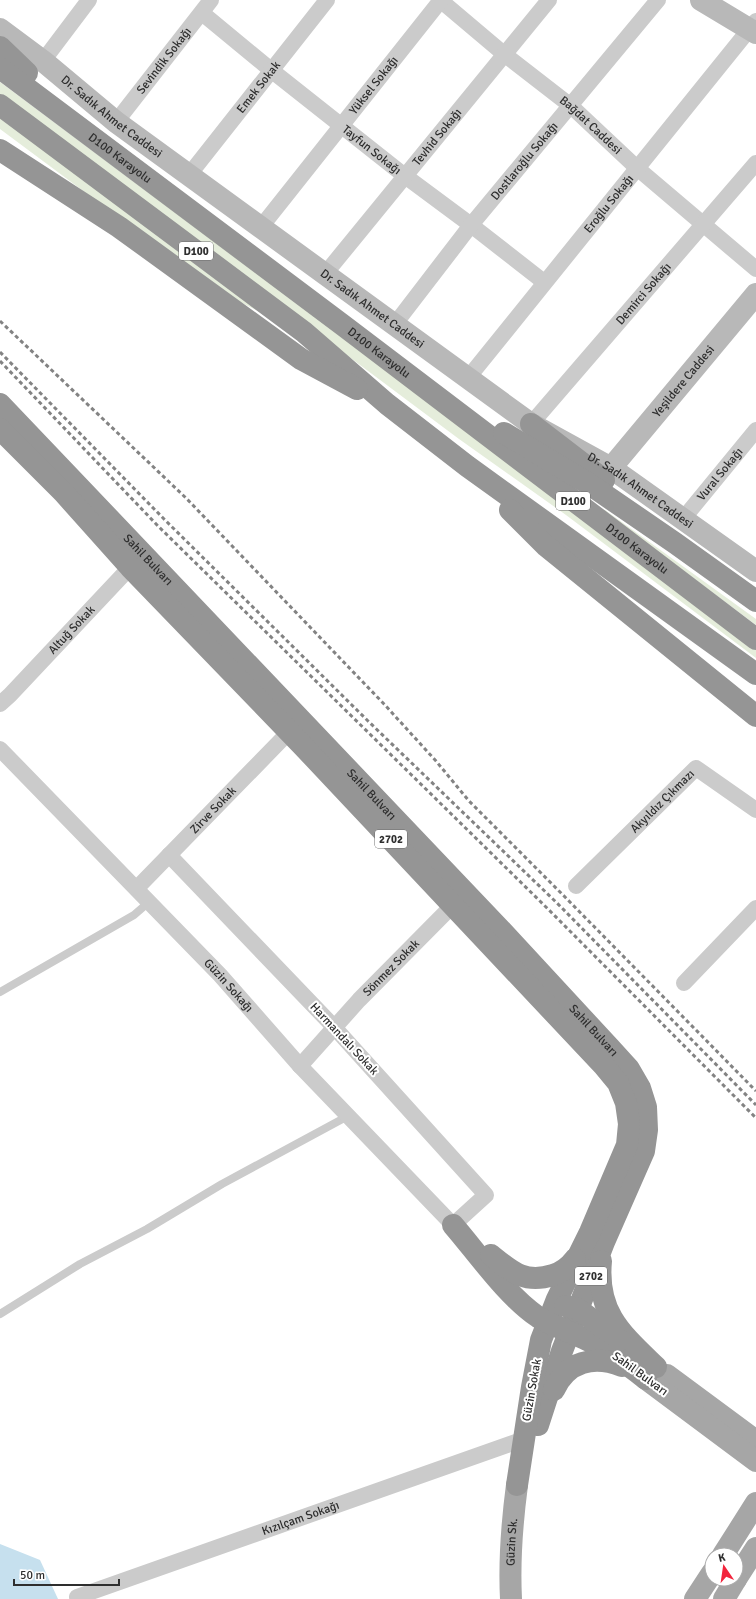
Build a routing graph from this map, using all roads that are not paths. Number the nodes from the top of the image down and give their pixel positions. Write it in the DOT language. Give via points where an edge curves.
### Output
graph roads {
  1 [pos="89,0"];
  2 [pos="327,0"];
  3 [pos="441,0"];
  4 [pos="549,0"];
  5 [pos="658,0"];
  6 [pos="701,0"];
  7 [pos="206,6"];
  8 [pos="754,28"];
  9 [pos="0,29"];
  10 [pos="0,47"];
  11 [pos="504,54"];
  12 [pos="43,61"];
  13 [pos="0,68"];
  14 [pos="271,70"];
  15 [pos="0,105"];
  16 [pos="571,106"];
  17 [pos="116,122"];
  18 [pos="341,126"];
  19 [pos="0,150"];
  20 [pos="756,163"];
  21 [pos="135,168"];
  22 [pos="637,168"];
  23 [pos="189,174"];
  24 [pos="405,176"];
  25 [pos="704,224"];
  26 [pos="471,225"];
  27 [pos="260,227"];
  28 [pos="756,269"];
  29 [pos="325,274"];
  30 [pos="544,282"];
  31 [pos="756,294"];
  32 [pos="395,324"];
  33 [pos="391,362"];
  34 [pos="468,378"];
  35 [pos="0,404"];
  36 [pos="387,404"];
  37 [pos="531,424"];
  38 [pos="0,429"];
  39 [pos="756,430"];
  40 [pos="467,466"];
  41 [pos="611,468"];
  42 [pos="683,519"];
  43 [pos="675,543"];
  44 [pos="136,561"];
  45 [pos="756,571"];
  46 [pos="756,601"];
  47 [pos="685,624"];
  48 [pos="756,639"];
  49 [pos="756,674"];
  50 [pos="756,682"];
  51 [pos="5,700"];
  52 [pos="756,716"];
  53 [pos="289,732"];
  54 [pos="0,749"];
  55 [pos="756,810"];
  56 [pos="169,855"];
  57 [pos="576,886"];
  58 [pos="137,888"];
  59 [pos="150,902"];
  60 [pos="453,905"];
  61 [pos="756,908"];
  62 [pos="492,920"];
  63 [pos="684,983"];
  64 [pos="0,992"];
  65 [pos="334,1028"];
  66 [pos="300,1066"];
  67 [pos="348,1116"];
  68 [pos="453,1225"];
  69 [pos="604,1242"];
  70 [pos="581,1249"];
  71 [pos="557,1299"];
  72 [pos="578,1309"];
  73 [pos="0,1314"];
  74 [pos="547,1322"];
  75 [pos="570,1332"];
  76 [pos="651,1373"];
  77 [pos="531,1432"];
  78 [pos="756,1441"];
  79 [pos="756,1461"];
  80 [pos="517,1485"];
  81 [pos="753,1507"];
  82 [pos="728,1547"];
  83 [pos="756,1548"];
  84 [pos="744,1567"];
  85 [pos="704,1585"];
  86 [pos="731,1587"];
  87 [pos="77,1597"];
  88 [pos="511,1599"];
  89 [pos="695,1599"];
  90 [pos="724,1599"];
  1 -- 12 [label="street"];
  2 -- 14 [label="street, Emek Sokak"];
  3 -- 11 [label="street, Bağdat Caddesi"];
  3 -- 18 [label="street, Yüksel Sokağı"];
  4 -- 11 [label="street, Tevhid Sokağı"];
  5 -- 16 [label="street, Dostlaroğlu Sokağı"];
  6 -- 8 [label="main road"];
  7 -- 14 [label="street, Tayfun Sokağı"];
  7 -- 17 [label="street, Sevindik Sokağı"];
  8 -- 22 [label="street, Eroğlu Sokağı"];
  9 -- 12 [label="main road, Dr. Sadık Ahmet Caddesi"];
  10 -- 21 [label="highway"];
  11 -- 16 [label="street, Bağdat Caddesi"];
  11 -- 24 [label="street, Tevhid Sokağı"];
  12 -- 17 [label="main road, Dr. Sadık Ahmet Caddesi"];
  13 -- 21 [label="highway, D100 Karayolu / D100"];
  14 -- 18 [label="street, Tayfun Sokağı"];
  14 -- 23 [label="street, Emek Sokak"];
  15 -- 36 [label="highway, D100" via="304,332"];
  16 -- 22 [label="street, Bağdat Caddesi"];
  16 -- 26 [label="street, Dostlaroğlu Sokağı"];
  17 -- 23 [label="main road, Dr. Sadık Ahmet Caddesi"];
  18 -- 24 [label="street, Tayfun Sokağı"];
  18 -- 27 [label="street, Yüksel Sokağı"];
  19 -- 36 [label="highway" via="119,227 301,359"];
  20 -- 25 [label="street, Demirci Sokağı"];
  21 -- 33 [label="highway, D100 Karayolu / D100"];
  22 -- 25 [label="street, Bağdat Caddesi"];
  22 -- 30 [label="street, Eroğlu Sokağı"];
  23 -- 27 [label="main road, Dr. Sadık Ahmet Caddesi"];
  24 -- 26 [label="street, Tayfun Sokağı"];
  24 -- 29 [label="street, Tevhid Sokağı"];
  25 -- 28 [label="street, Bağdat Caddesi"];
  25 -- 37 [label="street, Demirci Sokağı"];
  26 -- 30 [label="street, Tayfun Sokağı"];
  26 -- 32 [label="street, Dostlaroğlu Sokağı"];
  27 -- 29 [label="main road, Dr. Sadık Ahmet Caddesi"];
  29 -- 32 [label="main road, Dr. Sadık Ahmet Caddesi"];
  30 -- 34 [label="street, Eroğlu Sokağı"];
  31 -- 41 [label="main road, Yeşildere Caddesi"];
  32 -- 34 [label="main road, Dr. Sadık Ahmet Caddesi"];
  33 -- 43 [label="highway" via="589,484"];
  33 -- 48 [label="highway, D100 Karayolu / D100"];
  34 -- 37 [label="main road, Dr. Sadık Ahmet Caddesi"];
  35 -- 44 [label="highway, Sahil Bulvarı / 2702"];
  36 -- 40 [label="highway, D100"];
  37 -- 41 [label="main road, Dr. Sadık Ahmet Caddesi"];
  37 -- 43 [label="highway" via="602,478"];
  38 -- 44 [label="highway, Sahil Bulvarı / 2702"];
  39 -- 42 [label="street, Vural Sokağı"];
  40 -- 47 [label="highway, D100"];
  40 -- 52 [label="highway" via="546,546"];
  41 -- 42 [label="main road, Dr. Sadık Ahmet Caddesi"];
  42 -- 45 [label="main road, Dr. Sadık Ahmet Caddesi"];
  43 -- 46 [label="highway"];
  44 -- 51 [label="street, Altuğ Sokak"];
  44 -- 53 [label="highway, Sahil Bulvarı / 2702"];
  44 -- 62 [label="highway, Sahil Bulvarı / 2702"];
  47 -- 49 [label="highway, D100"];
  47 -- 50 [label="highway"];
  53 -- 56 [label="street, Zirve Sokak"];
  53 -- 60 [label="highway, Sahil Bulvarı / 2702"];
  54 -- 58 [label="street, Güzin Sokağı"];
  55 -- 57 [label="street, Akyıldız Çıkmazı" via="696,768"];
  56 -- 58 [label="street, Zirve Sokak"];
  56 -- 65 [label="street, Harmandalı Sokak"];
  58 -- 59 [label="street, Güzin Sokağı"];
  59 -- 64 [label="lane" via="134,915"];
  59 -- 66 [label="street, Güzin Sokağı" via="220,975"];
  60 -- 62 [label="street" via="459,901 472,903"];
  60 -- 65 [label="street, Sönmez Sokak"];
  60 -- 70 [label="highway, Sahil Bulvarı / 2702" via="604,1066 618,1083 626,1103 629,1124 627,1144"];
  61 -- 63 [label="street"];
  62 -- 69 [label="highway, Sahil Bulvarı / 2702" via="629,1069 640,1088 646,1107 647,1130 644,1151"];
  65 -- 66 [label="street, Sönmez Sokak"];
  65 -- 68 [label="street, Harmandalı Sokak" via="486,1194"];
  66 -- 67 [label="street, Güzin Sokağı"];
  67 -- 68 [label="street, Güzin Sokağı"];
  67 -- 73 [label="lane" via="80,1264"];
  68 -- 70 [label="highway" via="514,1273 530,1279 544,1278 570,1266"];
  68 -- 74 [label="highway, Sahil Bulvarı" via="508,1289 526,1307"];
  69 -- 72 [label="highway, Sahil Bulvarı / 2702"];
  69 -- 76 [label="highway" via="600,1273 604,1301 610,1317"];
  70 -- 71 [label="highway, Sahil Bulvarı / 2702"];
  71 -- 74 [label="highway, Güzin Sokak"];
  72 -- 74 [label="highway" via="563,1306 555,1310"];
  72 -- 75 [label="highway"];
  72 -- 76 [label="highway, Sahil Bulvarı"];
  74 -- 75 [label="highway, Sahil Bulvarı"];
  74 -- 77 [label="highway, Güzin Sokak" via="532,1387"];
  75 -- 76 [label="highway, Sahil Bulvarı"];
  75 -- 77 [label="highway"];
  76 -- 77 [label="highway" via="594,1360 581,1363 566,1371"];
  76 -- 78 [label="main road, Sahil Bulvarı"];
  76 -- 79 [label="main road, Sahil Bulvarı"];
  77 -- 80 [label="highway, Güzin Sokak"];
  77 -- 87 [label="street, Kızılçam Sokağı"];
  80 -- 88 [label="main road, Güzin Sk." via="511,1533"];
  81 -- 82 [label="main road"];
  83 -- 84 [label="main road"];
  85 -- 89 [label="main road"];
  86 -- 90 [label="main road"];
}
